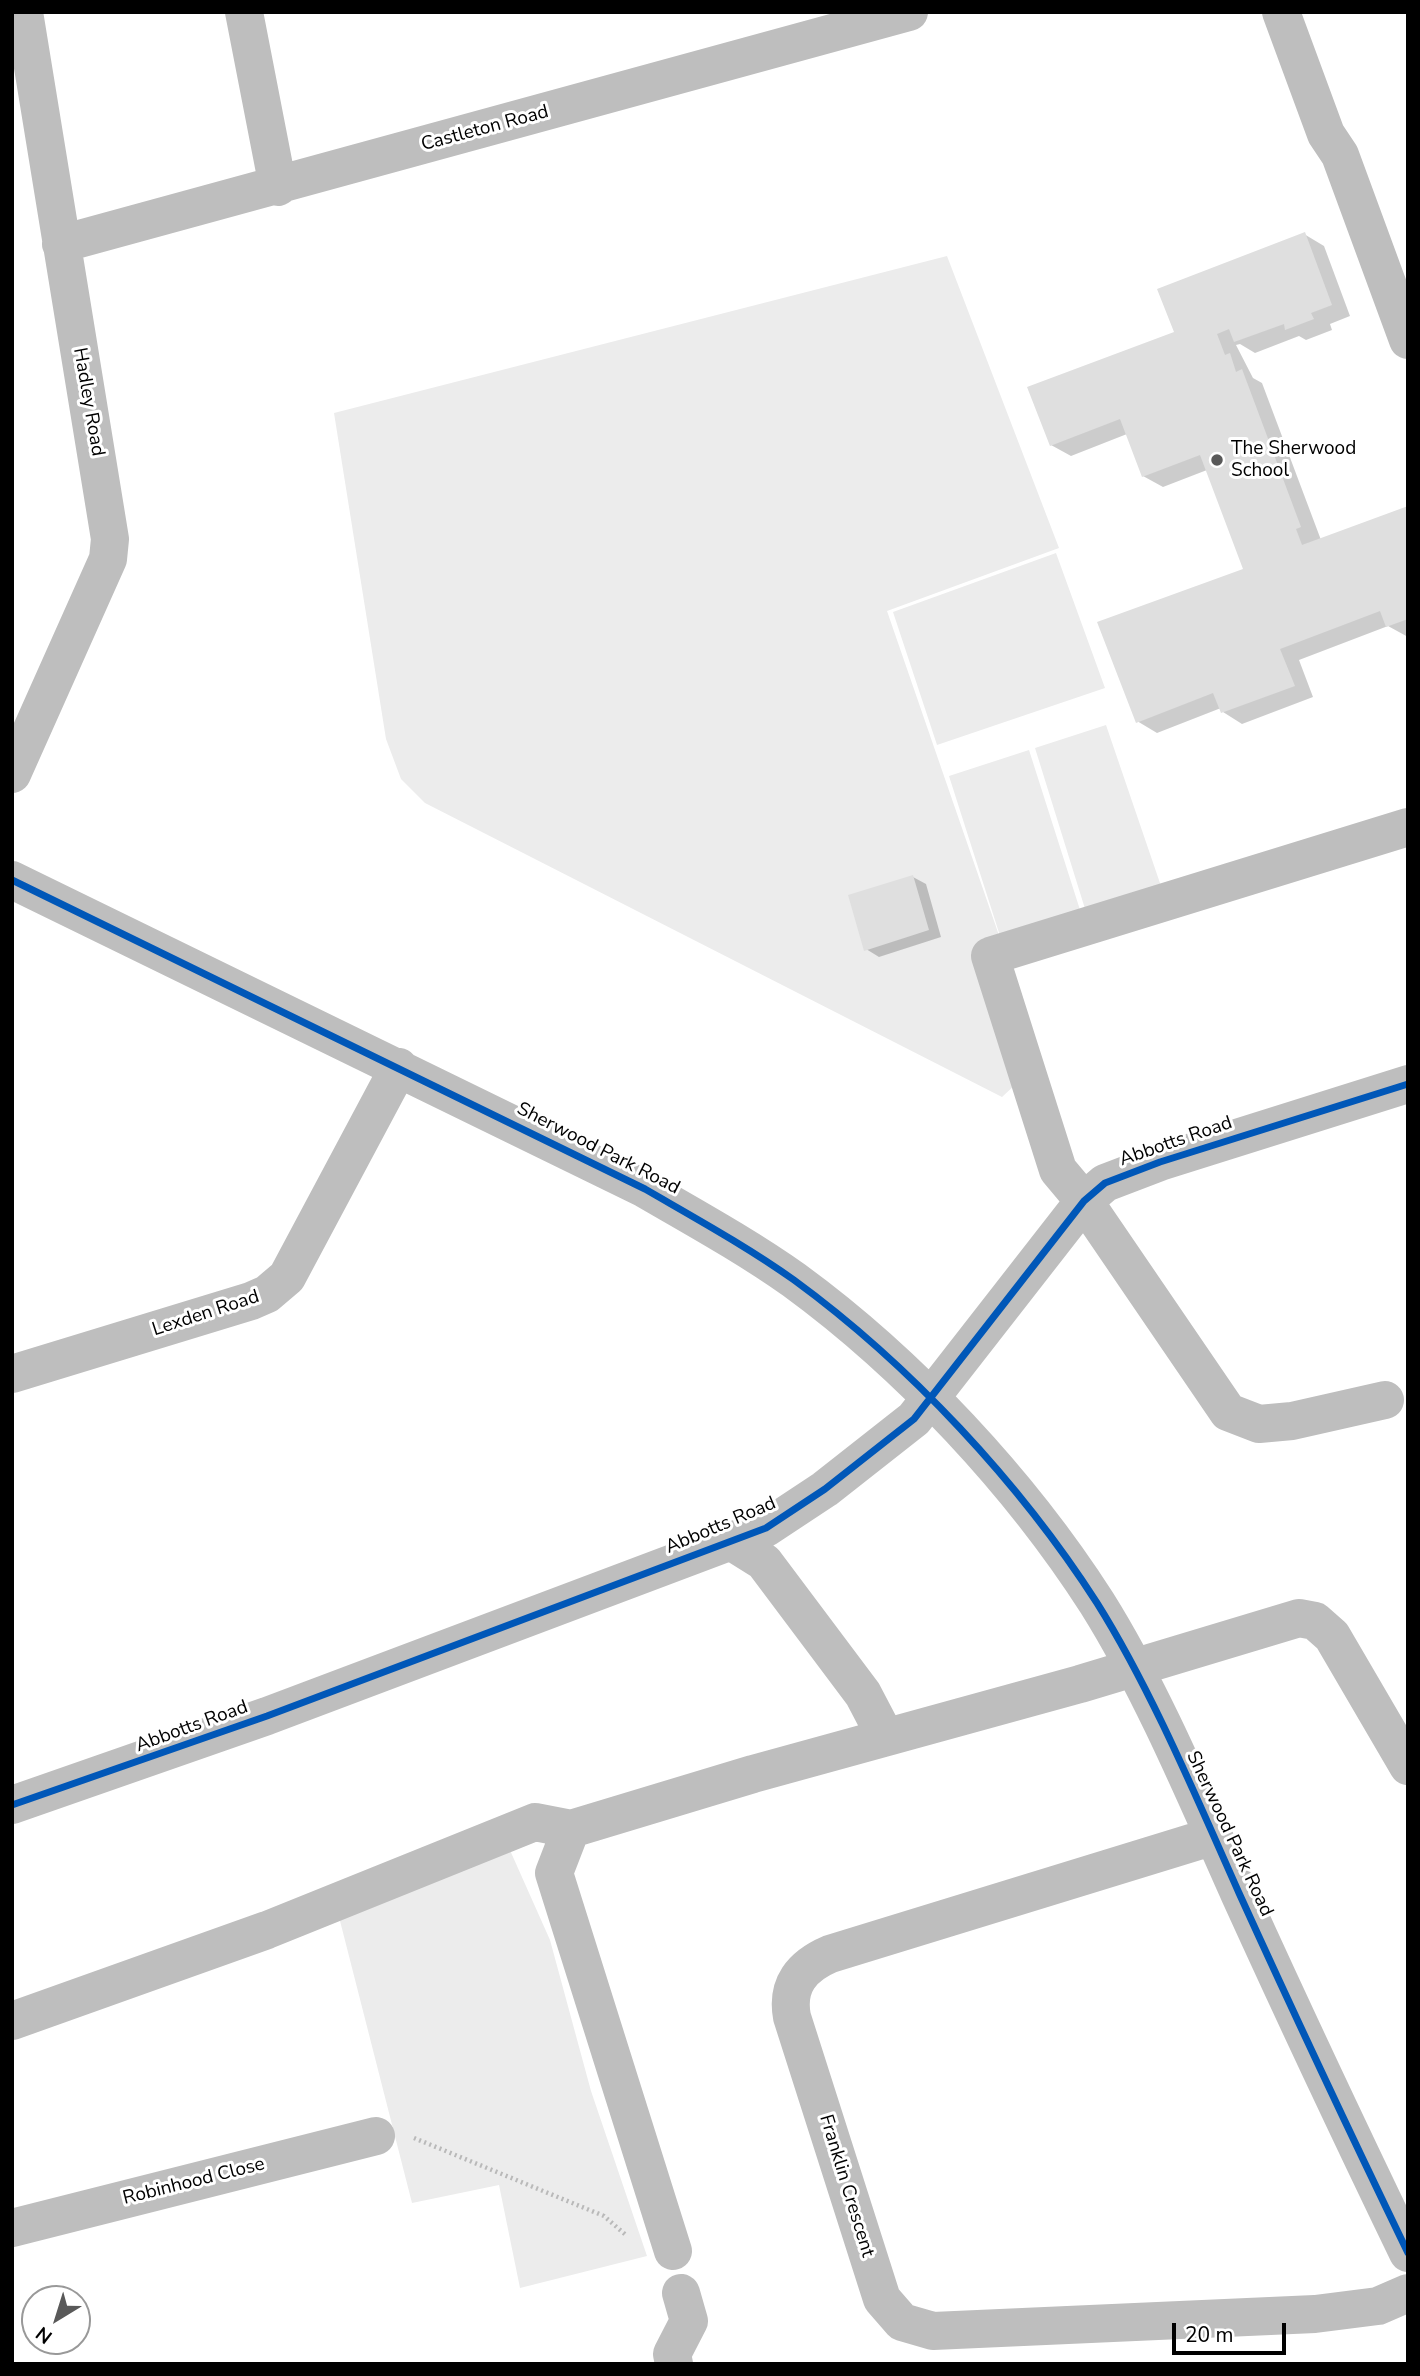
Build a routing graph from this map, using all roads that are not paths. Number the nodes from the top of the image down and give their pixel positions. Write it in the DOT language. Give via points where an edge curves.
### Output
graph roads {
  1 [pos="24,12"];
  2 [pos="244,12"];
  3 [pos="909,12"];
  4 [pos="1281,12"];
  5 [pos="278,187"];
  6 [pos="61,244"];
  7 [pos="1408,340"];
  8 [pos="12,774"];
  9 [pos="1408,827"];
  10 [pos="12,880"];
  11 [pos="399,1067"];
  12 [pos="1408,1084"];
  13 [pos="1084,1201"];
  14 [pos="12,1374"];
  15 [pos="932,1400"];
  16 [pos="1385,1400"];
  17 [pos="732,1542"];
  18 [pos="1132,1669"];
  19 [pos="885,1736"];
  20 [pos="1408,1766"];
  21 [pos="12,1805"];
  22 [pos="571,1829"];
  23 [pos="1214,1836"];
  24 [pos="12,2021"];
  25 [pos="376,2136"];
  26 [pos="12,2228"];
  27 [pos="673,2251"];
  28 [pos="1408,2253"];
  29 [pos="1408,2293"];
  30 [pos="681,2294"];
  31 [pos="674,2364"];
  1 -- 6 [label="street, Hadley Road"];
  2 -- 5 [label="street"];
  3 -- 5 [label="street, Castleton Road"];
  4 -- 7 [label="street"];
  5 -- 6 [label="street, Castleton Road"];
  6 -- 8 [label="street, Hadley Road" via="108,520 108,559"];
  9 -- 13 [label="street" via="990,956 1058,1170"];
  10 -- 11 [label="street, Sherwood Park Road"];
  11 -- 14 [label="street, Lexden Road" via="305,1248 278,1287 251,1301"];
  11 -- 15 [label="street, Sherwood Park Road" via="645,1189 745,1247 822,1302"];
  12 -- 13 [label="street, Abbotts Road" via="1160,1162 1105,1183"];
  13 -- 15 [label="street, Abbotts Road"];
  13 -- 16 [label="street" via="1228,1412 1259,1424"];
  15 -- 17 [label="street, Abbotts Road" via="798,1509"];
  15 -- 18 [label="street, Sherwood Park Road" via="1045,1531 1097,1604"];
  17 -- 19 [label="street" via="764,1562 863,1694"];
  17 -- 21 [label="street, Abbotts Road" via="112,1773"];
  18 -- 19 [label="street"];
  18 -- 20 [label="street" via="1237,1634 1307,1618 1332,1636"];
  18 -- 23 [label="street, Sherwood Park Road"];
  19 -- 22 [label="street"];
  22 -- 24 [label="street" via="536,1822 267,1930"];
  22 -- 27 [label="street" via="554,1873"];
  23 -- 28 [label="street, Sherwood Park Road"];
  23 -- 29 [label="street, Franklin Crescent" via="830,1954 800,1974 790,1998 792,2017 878,2291 895,2317 933,2331 1315,2314 1378,2306"];
  25 -- 26 [label="street, Robinhood Close"];
  30 -- 31 [label="street" via="689,2321 671,2354"];
}
